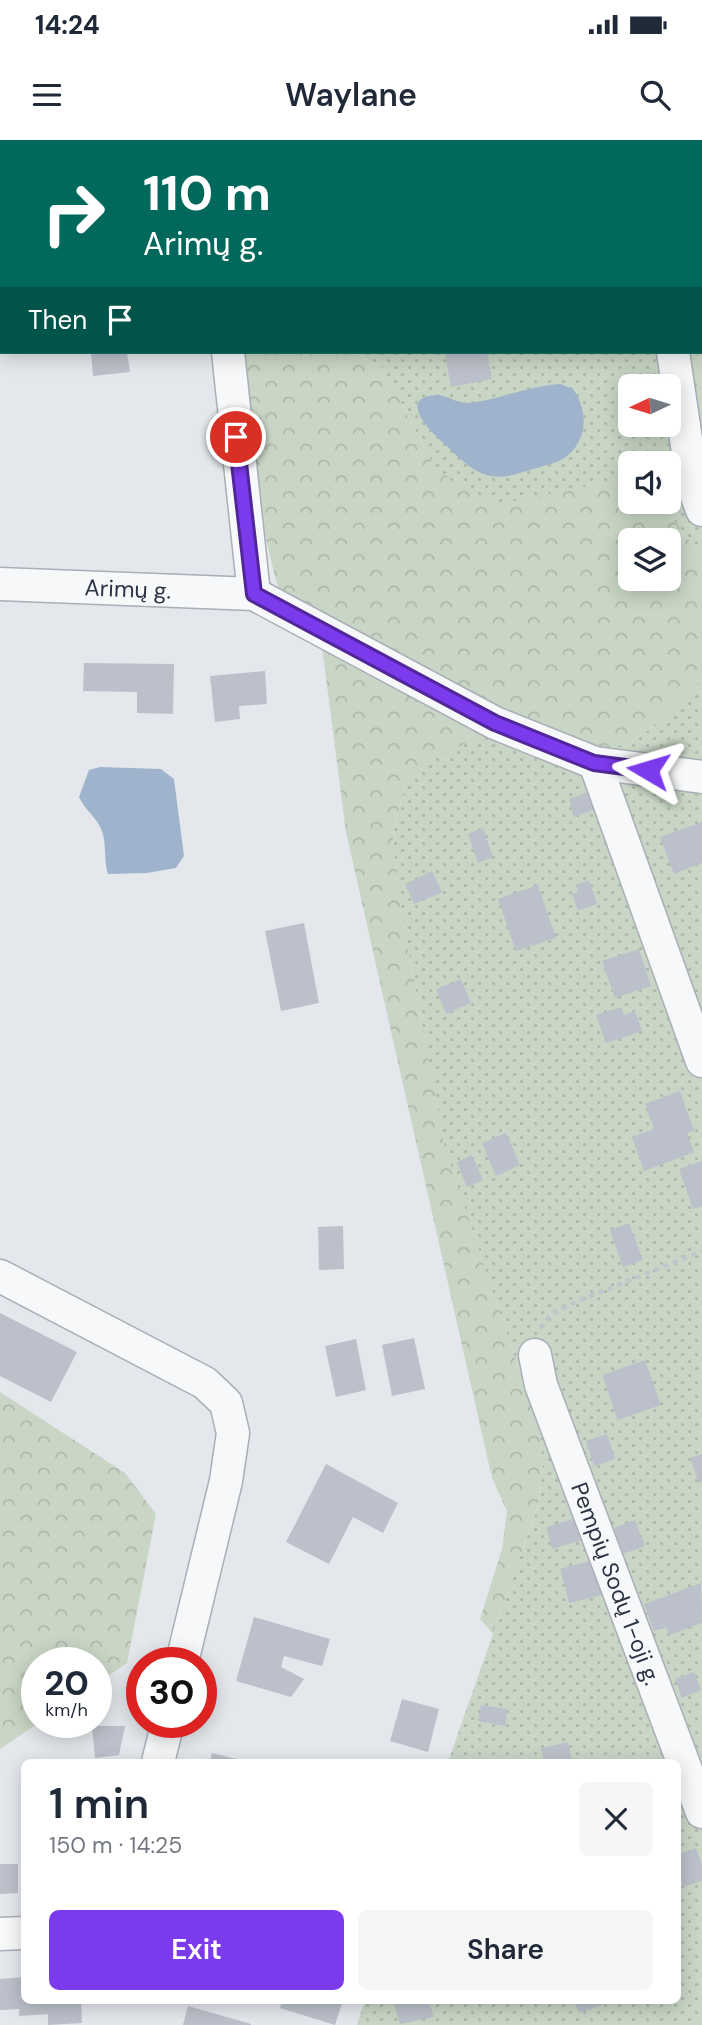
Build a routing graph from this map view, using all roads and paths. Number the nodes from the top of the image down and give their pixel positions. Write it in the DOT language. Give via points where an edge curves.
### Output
graph roads {
  1 [pos="228,354"];
  2 [pos="673,354"];
  3 [pos="702,510"];
  4 [pos="0,584"];
  5 [pos="254,594"];
  6 [pos="594,763"];
  7 [pos="702,777"];
  8 [pos="702,1061"];
  9 [pos="702,1251"];
  10 [pos="0,1276"];
  11 [pos="535,1355"];
  12 [pos="186,1647"];
  13 [pos="164,1738"];
  14 [pos="159,1759"];
  15 [pos="702,1812"];
  16 [pos="21,1933"];
  17 [pos="0,1934"];
  1 -- 5 [label="street"];
  2 -- 3 [label="street" via="693,486"];
  4 -- 5 [label="street, Arimų g."];
  5 -- 6 [label="street, Arimų g." via="495,723"];
  6 -- 7 [label="street, Arimų g."];
  6 -- 8 [label="street"];
  9 -- 11 [label="path" via="551,1314 541,1325"];
  10 -- 12 [label="street" via="205,1383 226,1404 233,1433 226,1481"];
  11 -- 15 [label="street, Pempių Sodų 1-oji g." via="541,1385"];
  13 -- 14 [label="street"];
  16 -- 17 [label="street"];
}
